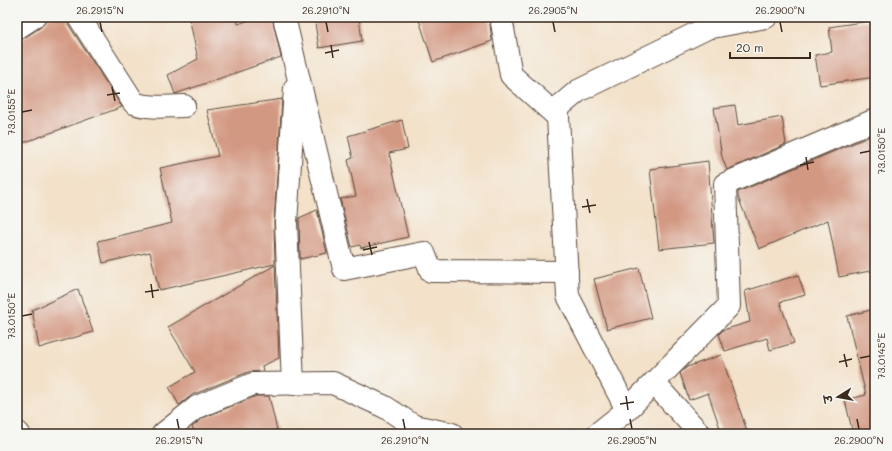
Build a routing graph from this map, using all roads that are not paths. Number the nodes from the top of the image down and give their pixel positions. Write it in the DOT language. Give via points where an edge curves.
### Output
graph roads {
  1 [pos="34,17"];
  2 [pos="79,17"];
  3 [pos="284,17"];
  4 [pos="500,17"];
  5 [pos="766,17"];
  6 [pos="17,28"];
  7 [pos="296,69"];
  8 [pos="184,106"];
  9 [pos="553,112"];
  10 [pos="875,120"];
  11 [pos="567,272"];
  12 [pos="654,382"];
  13 [pos="293,384"];
  14 [pos="627,410"];
  15 [pos="17,432"];
  16 [pos="19,434"];
  17 [pos="163,434"];
  18 [pos="452,434"];
  19 [pos="597,434"];
  20 [pos="700,434"];
  1 -- 6 [label="street"];
  2 -- 8 [label="street" via="134,103 152,107"];
  3 -- 7 [label="street"];
  4 -- 9 [label="street" via="511,75"];
  5 -- 9 [label="street" via="707,28 578,91"];
  7 -- 11 [label="street" via="344,269 424,253 431,270"];
  7 -- 13 [label="street" via="286,223"];
  9 -- 11 [label="street" via="558,117"];
  10 -- 12 [label="street" via="726,184 729,306"];
  11 -- 14 [label="street" via="568,296"];
  12 -- 14 [label="street"];
  12 -- 20 [label="street"];
  13 -- 17 [label="street" via="254,384 197,407"];
  13 -- 18 [label="street" via="333,383 385,407 414,426"];
  14 -- 19 [label="street"];
  15 -- 16 [label="street"];
}
